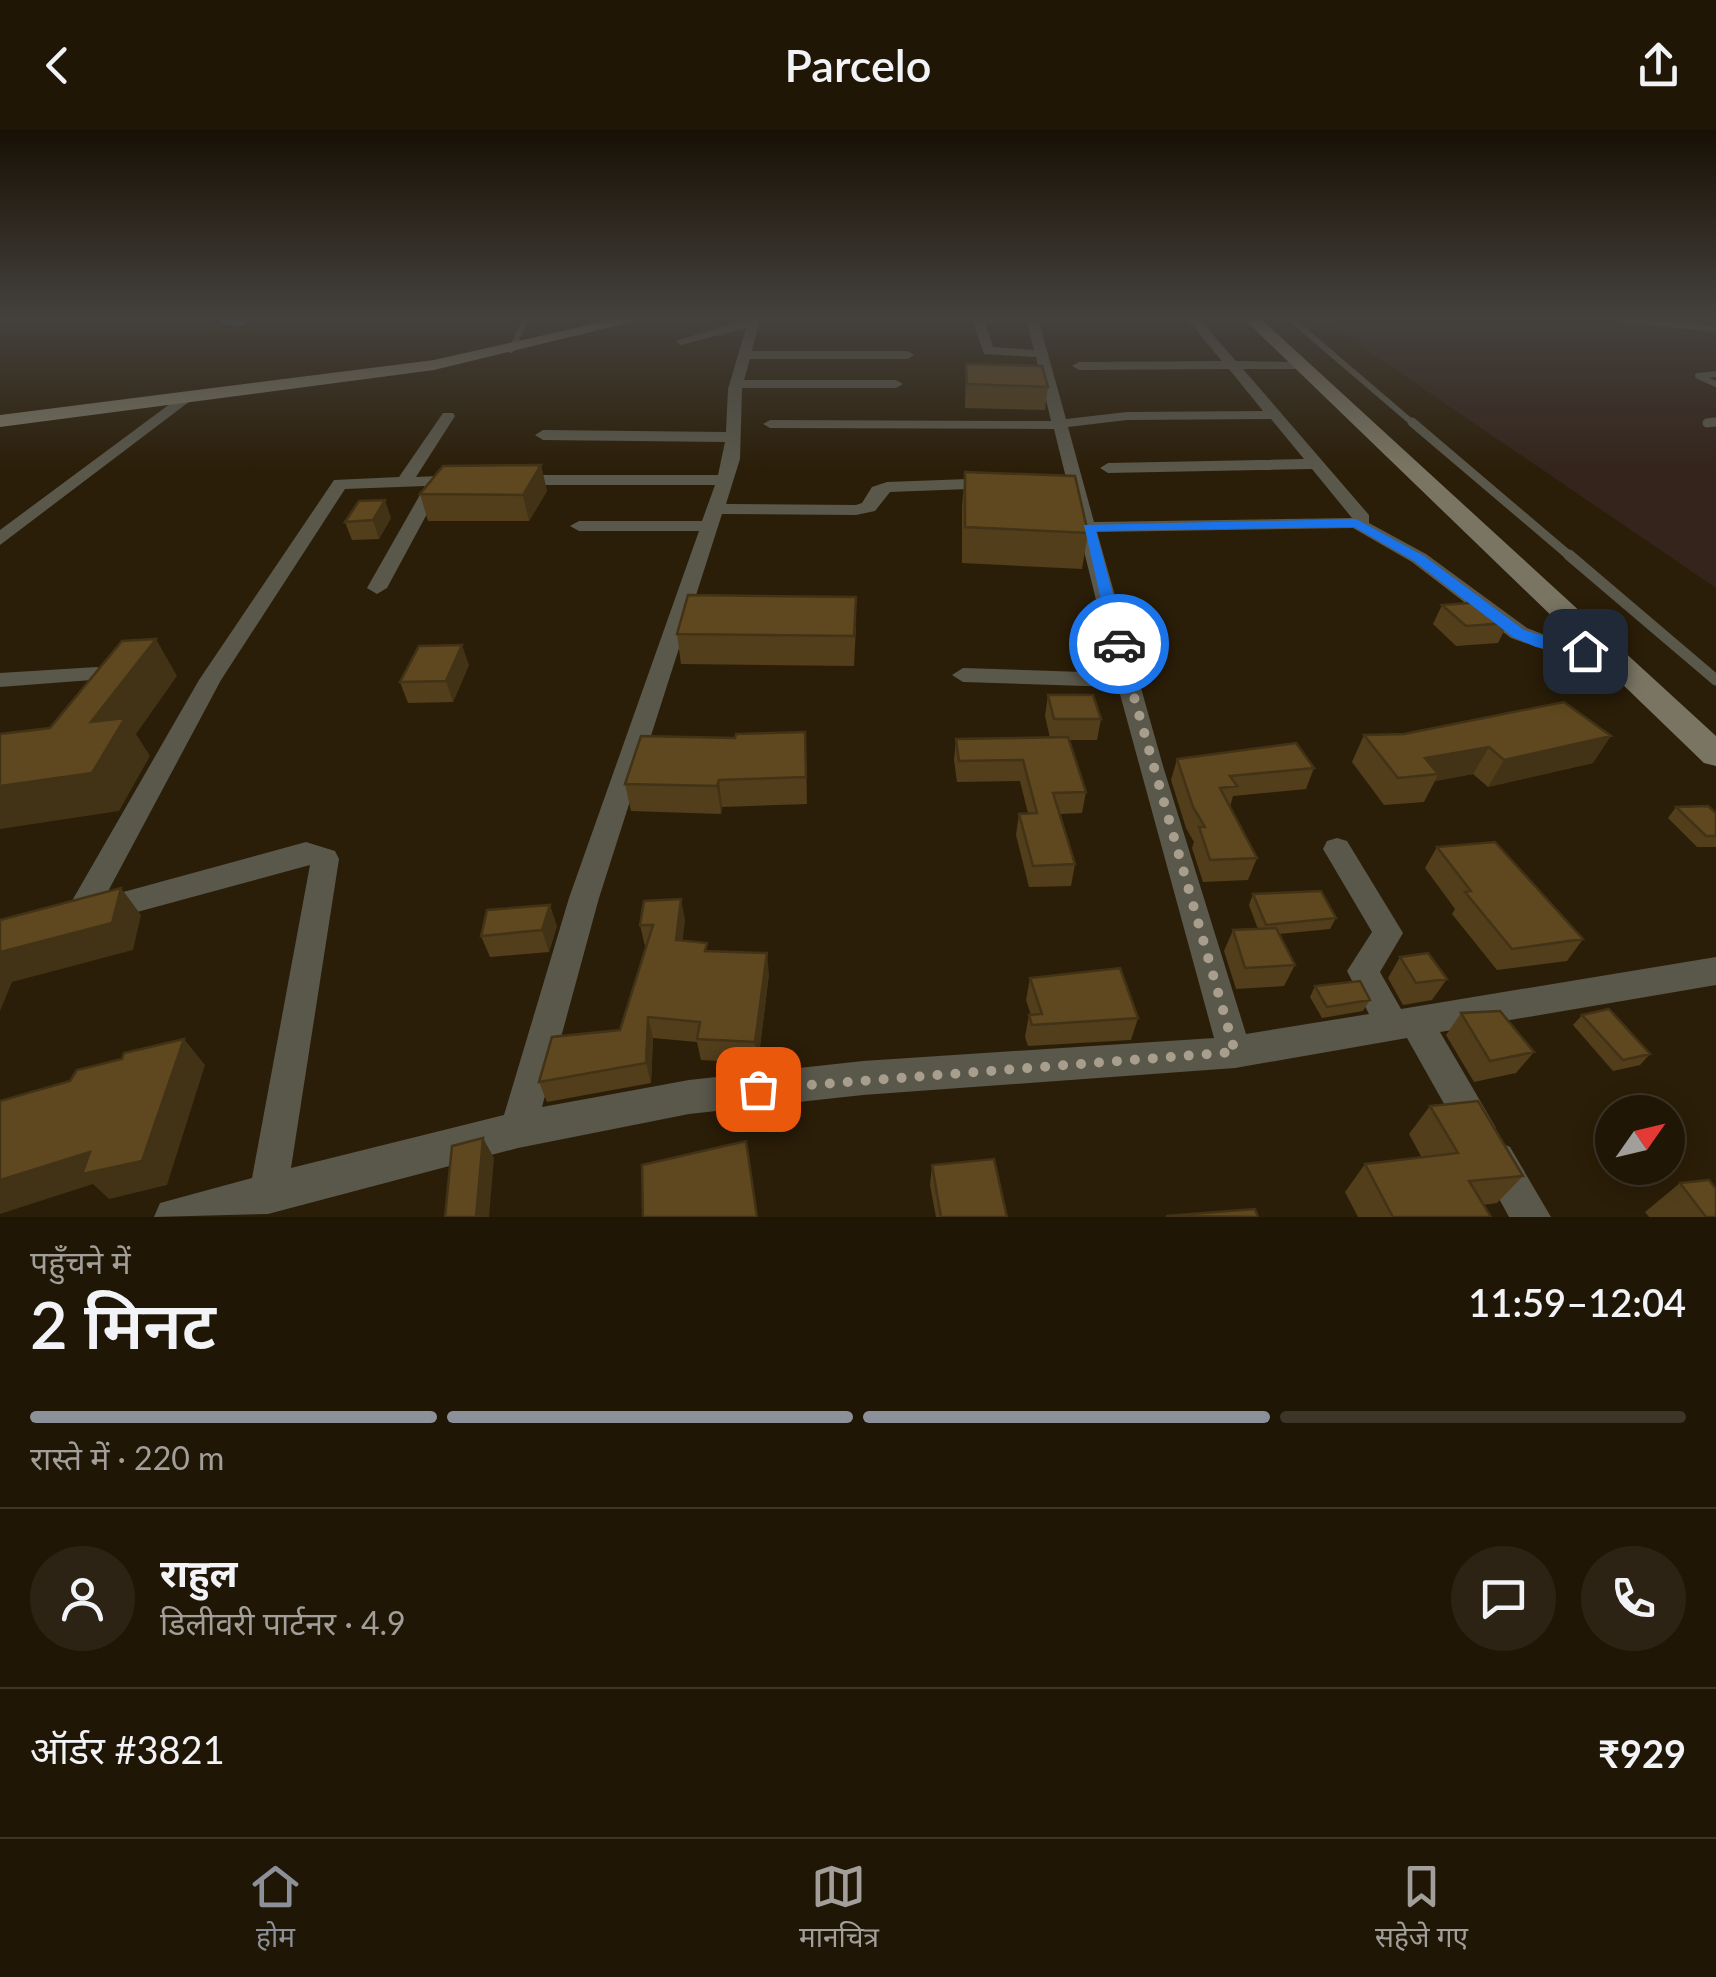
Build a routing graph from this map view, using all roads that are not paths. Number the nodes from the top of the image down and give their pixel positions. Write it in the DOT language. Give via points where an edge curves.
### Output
graph roads {
  1 [pos="395,370"];
  2 [pos="739,370"];
  3 [pos="1046,370"];
  4 [pos="1239,370"];
  5 [pos="1304,370"];
  6 [pos="1351,370"];
  7 [pos="1716,374"];
  8 [pos="736,384"];
  9 [pos="896,384"];
  10 [pos="1716,384"];
  11 [pos="191,395"];
  12 [pos="1277,415"];
  13 [pos="448,416"];
  14 [pos="0,421"];
  15 [pos="1061,423"];
  16 [pos="770,424"];
  17 [pos="543,435"];
  18 [pos="732,437"];
  19 [pos="1319,464"];
  20 [pos="1108,468"];
  21 [pos="436,480"];
  22 [pos="723,480"];
  23 [pos="405,481"];
  24 [pos="1009,484"];
  25 [pos="712,517"];
  26 [pos="1356,523"];
  27 [pos="579,526"];
  28 [pos="1088,528"];
  29 [pos="0,539"];
  30 [pos="378,588"];
  31 [pos="1607,654"];
  32 [pos="96,674"];
  33 [pos="963,676"];
  34 [pos="0,680"];
  35 [pos="1128,680"];
  36 [pos="1716,680"];
  37 [pos="1716,756"];
  38 [pos="1337,849"];
  39 [pos="80,916"];
  40 [pos="48,924"];
  41 [pos="1716,971"];
  42 [pos="1405,1026"];
  43 [pos="1235,1052"];
  44 [pos="518,1130"];
  45 [pos="268,1195"];
  46 [pos="174,1217"];
  47 [pos="1530,1217"];
  1 -- 11 [label="street"];
  2 -- 8 [label="street"];
  3 -- 15 [label="street"];
  4 -- 12 [label="street"];
  5 -- 31 [label="street"];
  6 -- 36 [label="lane"];
  7 -- 10 [label="lane" via="1698,376"];
  8 -- 9 [label="street"];
  8 -- 18 [label="street"];
  11 -- 14 [label="street"];
  11 -- 29 [label="street"];
  12 -- 15 [label="street"];
  12 -- 19 [label="street"];
  13 -- 23 [label="street"];
  15 -- 16 [label="street"];
  15 -- 28 [label="street" via="1070,491"];
  17 -- 18 [label="street"];
  18 -- 22 [label="street"];
  19 -- 20 [label="street"];
  19 -- 26 [label="street" via="1362,516"];
  21 -- 22 [label="street"];
  21 -- 23 [label="street"];
  21 -- 30 [label="street"];
  22 -- 25 [label="street"];
  23 -- 39 [label="street" via="340,484 210,680"];
  24 -- 25 [label="street" via="887,487 870,507 856,510"];
  25 -- 27 [label="street"];
  25 -- 44 [label="street" via="584,898"];
  26 -- 28 [label="street"];
  26 -- 31 [label="street" via="1419,558 1519,633"];
  28 -- 35 [label="street"];
  31 -- 37 [label="street"];
  32 -- 34 [label="street"];
  33 -- 35 [label="street"];
  35 -- 43 [label="street"];
  38 -- 42 [label="street" via="1388,933 1363,971"];
  39 -- 40 [label="street"];
  39 -- 45 [label="street" via="306,853 325,860"];
  41 -- 42 [label="street"];
  42 -- 43 [label="street"];
  42 -- 47 [label="street"];
  43 -- 44 [label="street" via="728,1092"];
  44 -- 45 [label="street"];
  45 -- 46 [label="street"];
}
